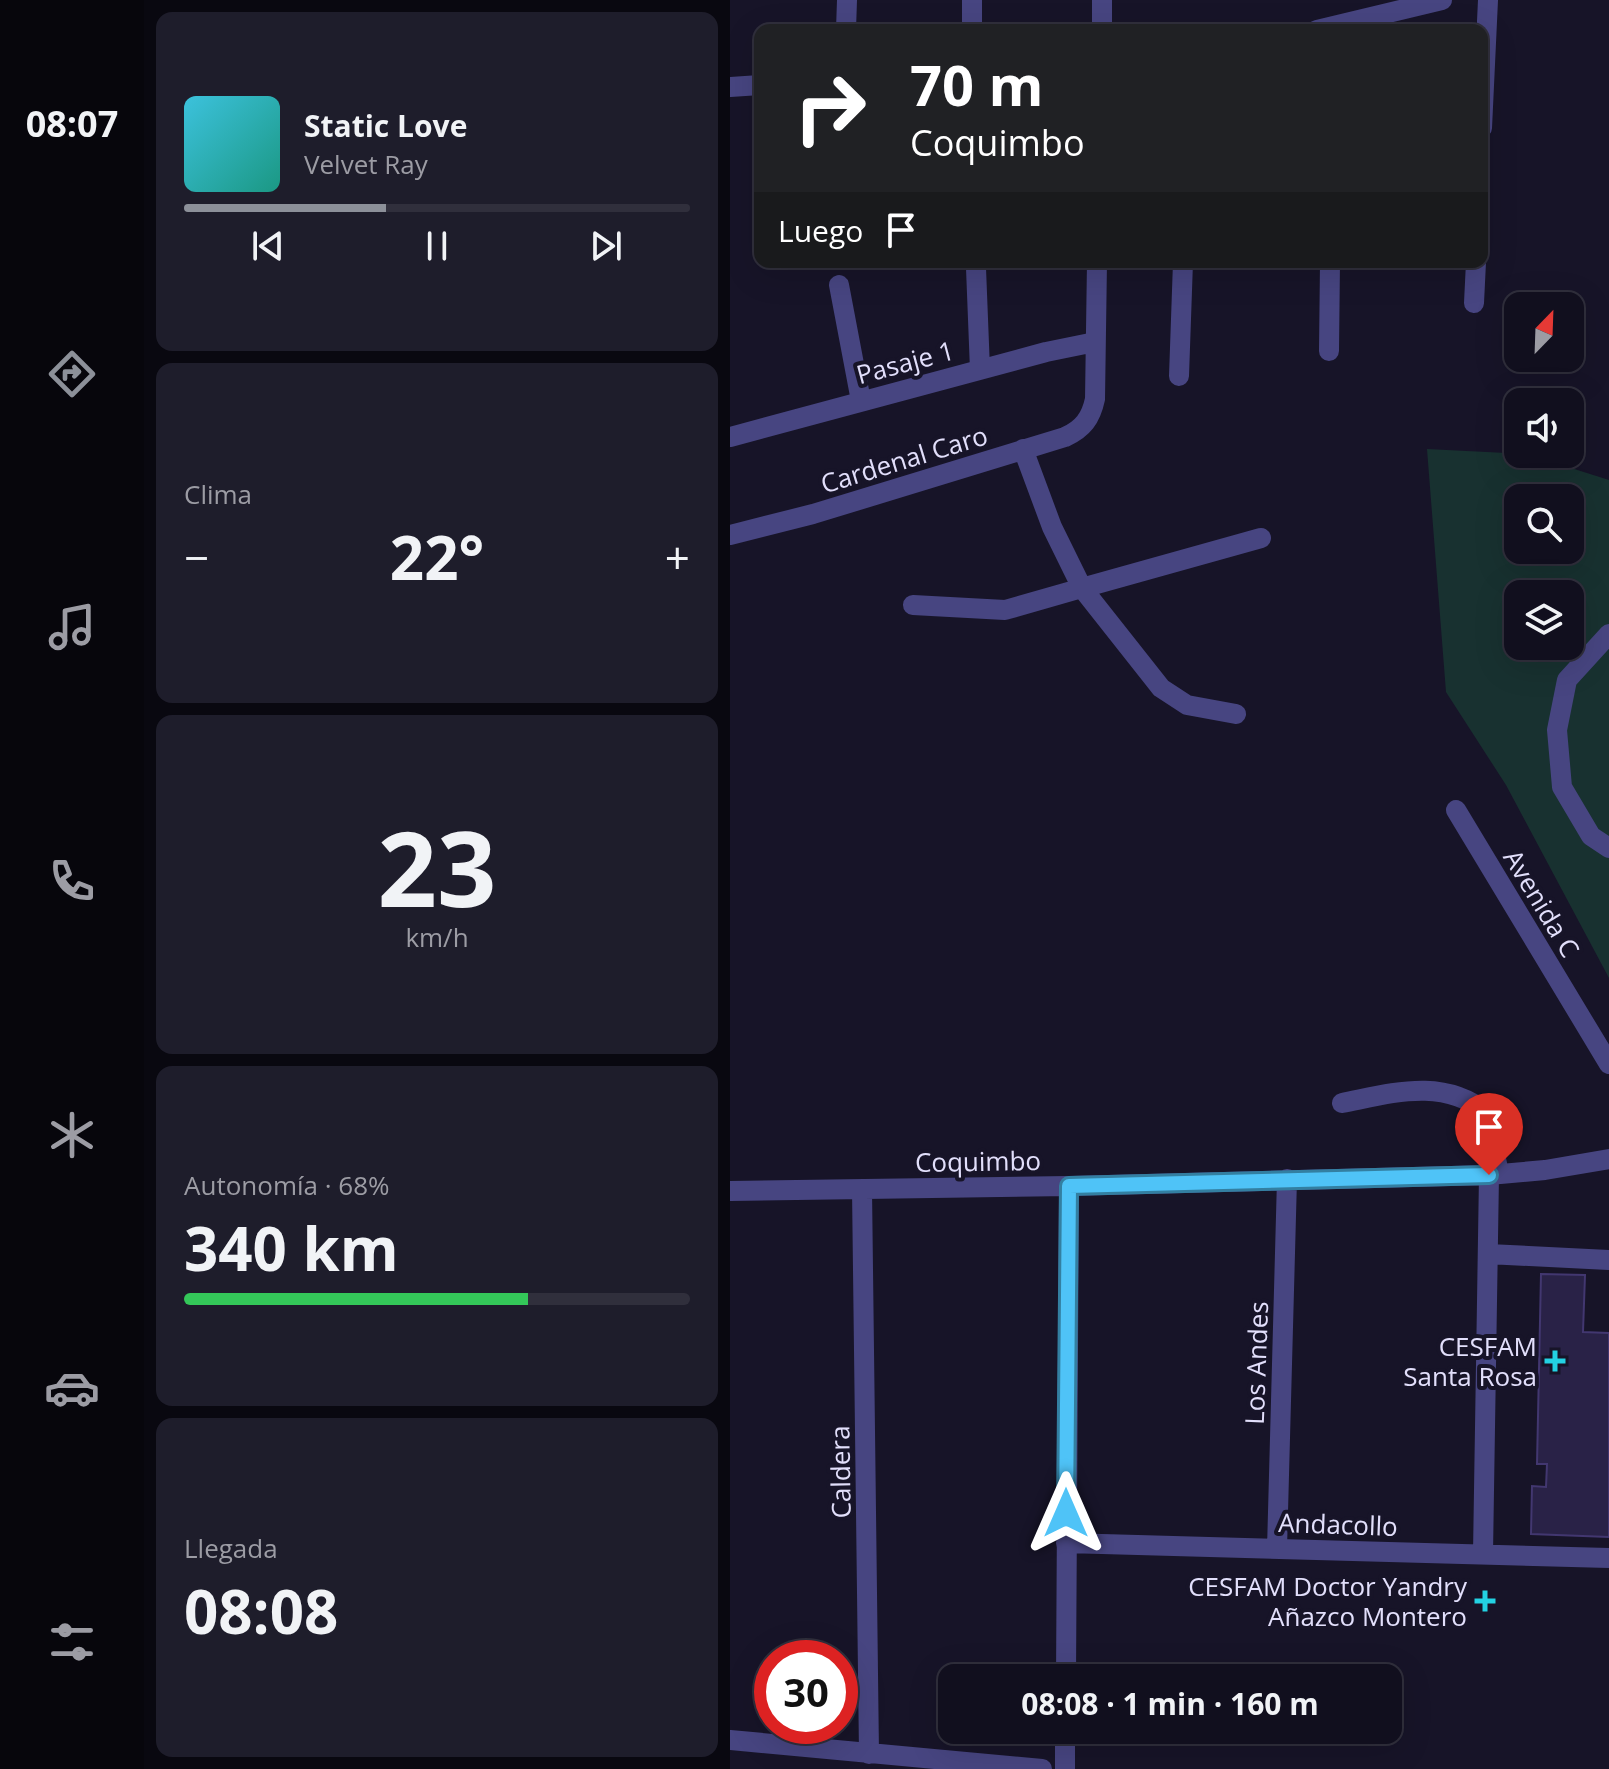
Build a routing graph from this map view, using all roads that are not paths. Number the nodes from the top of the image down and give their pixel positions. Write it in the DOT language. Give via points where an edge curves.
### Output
graph roads {
  1 [pos="847,0"];
  2 [pos="972,0"];
  3 [pos="1102,0"];
  4 [pos="1442,0"];
  5 [pos="1488,0"];
  6 [pos="846,24"];
  7 [pos="972,24"];
  8 [pos="1102,24"];
  9 [pos="1346,24"];
  10 [pos="1487,24"];
  11 [pos="754,85"];
  12 [pos="730,87"];
  13 [pos="976,268"];
  14 [pos="1097,268"];
  15 [pos="1183,268"];
  16 [pos="1330,268"];
  17 [pos="1476,268"];
  18 [pos="839,285"];
  19 [pos="1474,303"];
  20 [pos="1095,342"];
  21 [pos="1329,351"];
  22 [pos="980,370"];
  23 [pos="1179,376"];
  24 [pos="861,401"];
  25 [pos="730,437"];
  26 [pos="1023,449"];
  27 [pos="730,535"];
  28 [pos="1261,538"];
  29 [pos="1082,588"];
  30 [pos="913,605"];
  31 [pos="1609,634"];
  32 [pos="1236,714"];
  33 [pos="1456,810"];
  34 [pos="1609,848"];
  35 [pos="1609,1064"];
  36 [pos="1342,1103"];
  37 [pos="1609,1159"];
  38 [pos="1494,1175"];
  39 [pos="1287,1179"];
  40 [pos="1069,1186"];
  41 [pos="862,1189"];
  42 [pos="730,1191"];
  43 [pos="1488,1254"];
  44 [pos="1609,1260"];
  45 [pos="1066,1543"];
  46 [pos="1277,1549"];
  47 [pos="1483,1554"];
  48 [pos="1609,1558"];
  49 [pos="1066,1664"];
  50 [pos="730,1740"];
  51 [pos="1065,1744"];
  52 [pos="869,1754"];
  53 [pos="1042,1769"];
  54 [pos="1065,1769"];
  1 -- 6 [label="street"];
  2 -- 7 [label="street"];
  3 -- 8 [label="street"];
  4 -- 9 [label="street"];
  5 -- 10 [label="street"];
  11 -- 12 [label="street"];
  13 -- 22 [label="street"];
  14 -- 20 [label="street"];
  15 -- 23 [label="street"];
  16 -- 21 [label="street"];
  17 -- 19 [label="street"];
  18 -- 24 [label="street"];
  20 -- 22 [label="street, Pasaje 1"];
  20 -- 26 [label="street, Cardenal Caro" via="1095,399 1088,421 1074,433"];
  22 -- 24 [label="street, Pasaje 1"];
  24 -- 25 [label="street, Pasaje 1"];
  26 -- 27 [label="street, Cardenal Caro"];
  26 -- 29 [label="street"];
  28 -- 29 [label="street"];
  29 -- 30 [label="street" via="1005,610"];
  29 -- 32 [label="street" via="1161,688 1187,705"];
  31 -- 34 [label="street" via="1567,680 1557,730 1562,787 1591,836"];
  33 -- 35 [label="street, Avenida C"];
  36 -- 38 [label="street" via="1403,1091 1457,1094 1487,1113"];
  37 -- 38 [label="street, Coquimbo"];
  38 -- 39 [label="street, Coquimbo"];
  38 -- 43 [label="street"];
  39 -- 40 [label="street, Coquimbo"];
  39 -- 46 [label="street, Los Andes"];
  40 -- 41 [label="street, Coquimbo"];
  40 -- 45 [label="street"];
  41 -- 42 [label="street, Coquimbo"];
  41 -- 52 [label="street, Caldera"];
  43 -- 44 [label="street"];
  43 -- 47 [label="street"];
  45 -- 46 [label="street, Andacollo"];
  45 -- 49 [label="street"];
  46 -- 47 [label="street, Andacollo"];
  47 -- 48 [label="street, Andacollo"];
  50 -- 52 [label="street"];
  51 -- 54 [label="street"];
  52 -- 53 [label="street"];
}
